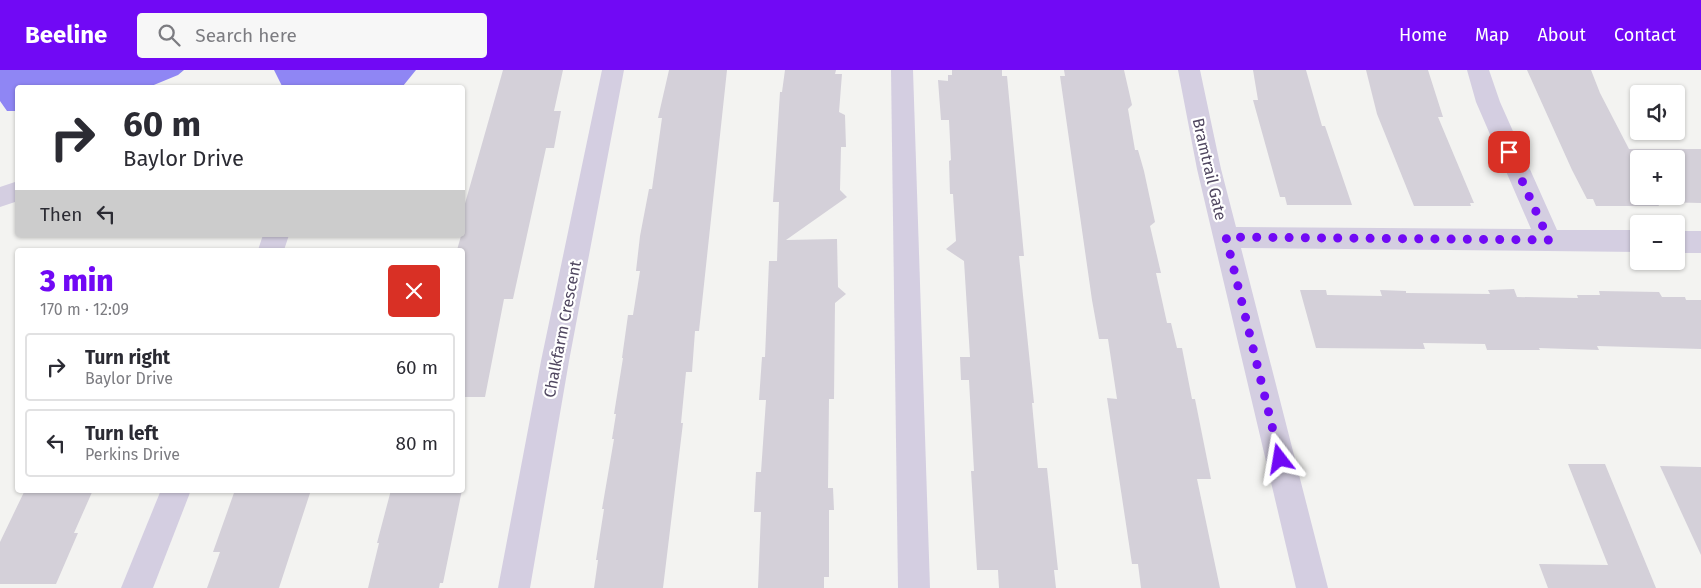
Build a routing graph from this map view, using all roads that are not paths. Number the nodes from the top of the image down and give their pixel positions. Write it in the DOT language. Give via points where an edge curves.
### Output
graph roads {
  1 [pos="613,70"];
  2 [pos="902,70"];
  3 [pos="1189,70"];
  4 [pos="1478,70"];
  5 [pos="15,192"];
  6 [pos="0,196"];
  7 [pos="1226,237"];
  8 [pos="1549,240"];
  9 [pos="1630,241"];
  10 [pos="1685,242"];
  11 [pos="1701,242"];
  12 [pos="175,493"];
  13 [pos="137,588"];
  14 [pos="514,588"];
  15 [pos="914,588"];
  16 [pos="1312,588"];
  1 -- 14 [label="street, Chalkfarm Crescent"];
  2 -- 15 [label="street"];
  3 -- 7 [label="street, Bramtrail Gate"];
  4 -- 8 [label="street" via="1488,102"];
  5 -- 6 [label="street"];
  7 -- 8 [label="street"];
  7 -- 16 [label="street, Bramtrail Gate"];
  8 -- 9 [label="street"];
  10 -- 11 [label="street"];
  12 -- 13 [label="street"];
}
